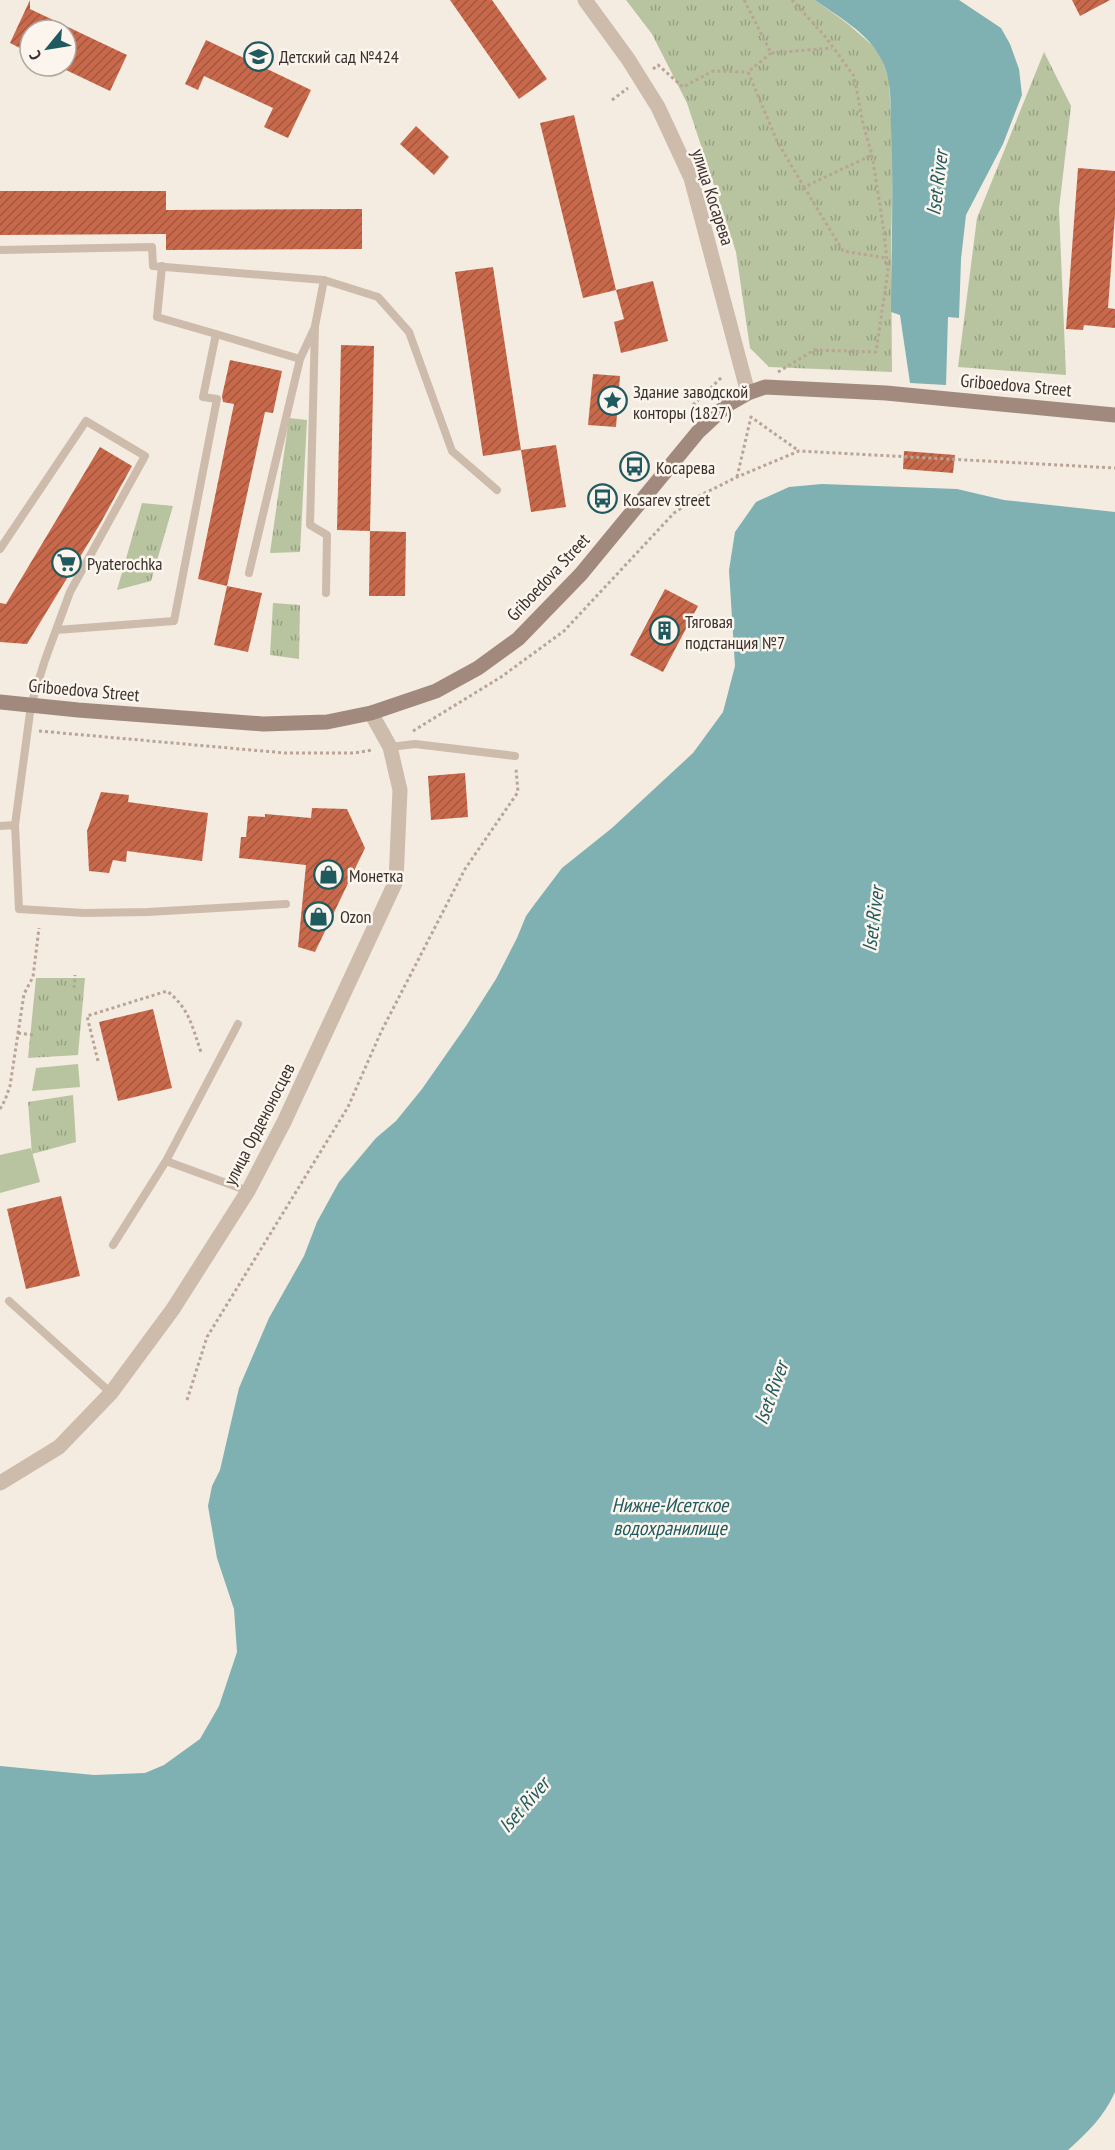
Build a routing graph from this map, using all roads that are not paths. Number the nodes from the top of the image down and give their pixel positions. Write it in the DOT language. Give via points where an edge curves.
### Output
graph roads {
  1 [pos="585,0"];
  2 [pos="0,250"];
  3 [pos="162,267"];
  4 [pos="324,280"];
  5 [pos="315,327"];
  6 [pos="216,334"];
  7 [pos="300,359"];
  8 [pos="748,393"];
  9 [pos="1115,415"];
  10 [pos="497,490"];
  11 [pos="0,549"];
  12 [pos="249,573"];
  13 [pos="326,593"];
  14 [pos="57,630"];
  15 [pos="0,702"];
  16 [pos="31,705"];
  17 [pos="371,713"];
  18 [pos="390,747"];
  19 [pos="515,756"];
  20 [pos="15,825"];
  21 [pos="0,826"];
  22 [pos="286,904"];
  23 [pos="238,1024"];
  24 [pos="166,1161"];
  25 [pos="248,1191"];
  26 [pos="113,1245"];
  27 [pos="9,1301"];
  28 [pos="111,1392"];
  29 [pos="0,1483"];
  1 -- 8 [label="street, улица Косарева" via="657,107 691,178"];
  2 -- 3 [label="lane" via="152,247 153,266"];
  3 -- 4 [label="lane"];
  3 -- 6 [label="lane" via="157,317"];
  4 -- 5 [label="lane"];
  4 -- 10 [label="lane" via="378,297 409,332 452,451"];
  5 -- 7 [label="lane"];
  5 -- 13 [label="lane" via="310,525 327,535"];
  6 -- 7 [label="lane"];
  6 -- 14 [label="lane" via="203,397 217,399 174,621"];
  7 -- 12 [label="lane"];
  8 -- 9 [label="main road, Griboedova Street" via="765,387 886,393"];
  8 -- 17 [label="main road, Griboedova Street" via="727,405 698,432 581,574 518,639 478,668 436,691"];
  11 -- 14 [label="lane" via="86,421 145,456 70,592"];
  14 -- 16 [label="lane"];
  15 -- 16 [label="main road, Griboedova Street"];
  16 -- 17 [label="main road, Griboedova Street" via="263,724 327,722"];
  16 -- 20 [label="lane"];
  17 -- 18 [label="street, улица Орденоносцев"];
  18 -- 19 [label="lane" via="415,744"];
  18 -- 25 [label="street, улица Орденоносцев" via="400,790 396,881"];
  20 -- 21 [label="lane"];
  20 -- 22 [label="lane" via="19,909 148,912"];
  23 -- 24 [label="lane"];
  24 -- 25 [label="lane"];
  24 -- 26 [label="lane"];
  25 -- 28 [label="street, улица Орденоносцев" via="173,1309"];
  27 -- 28 [label="lane"];
  28 -- 29 [label="street, улица Орденоносцев" via="59,1447"];
}
